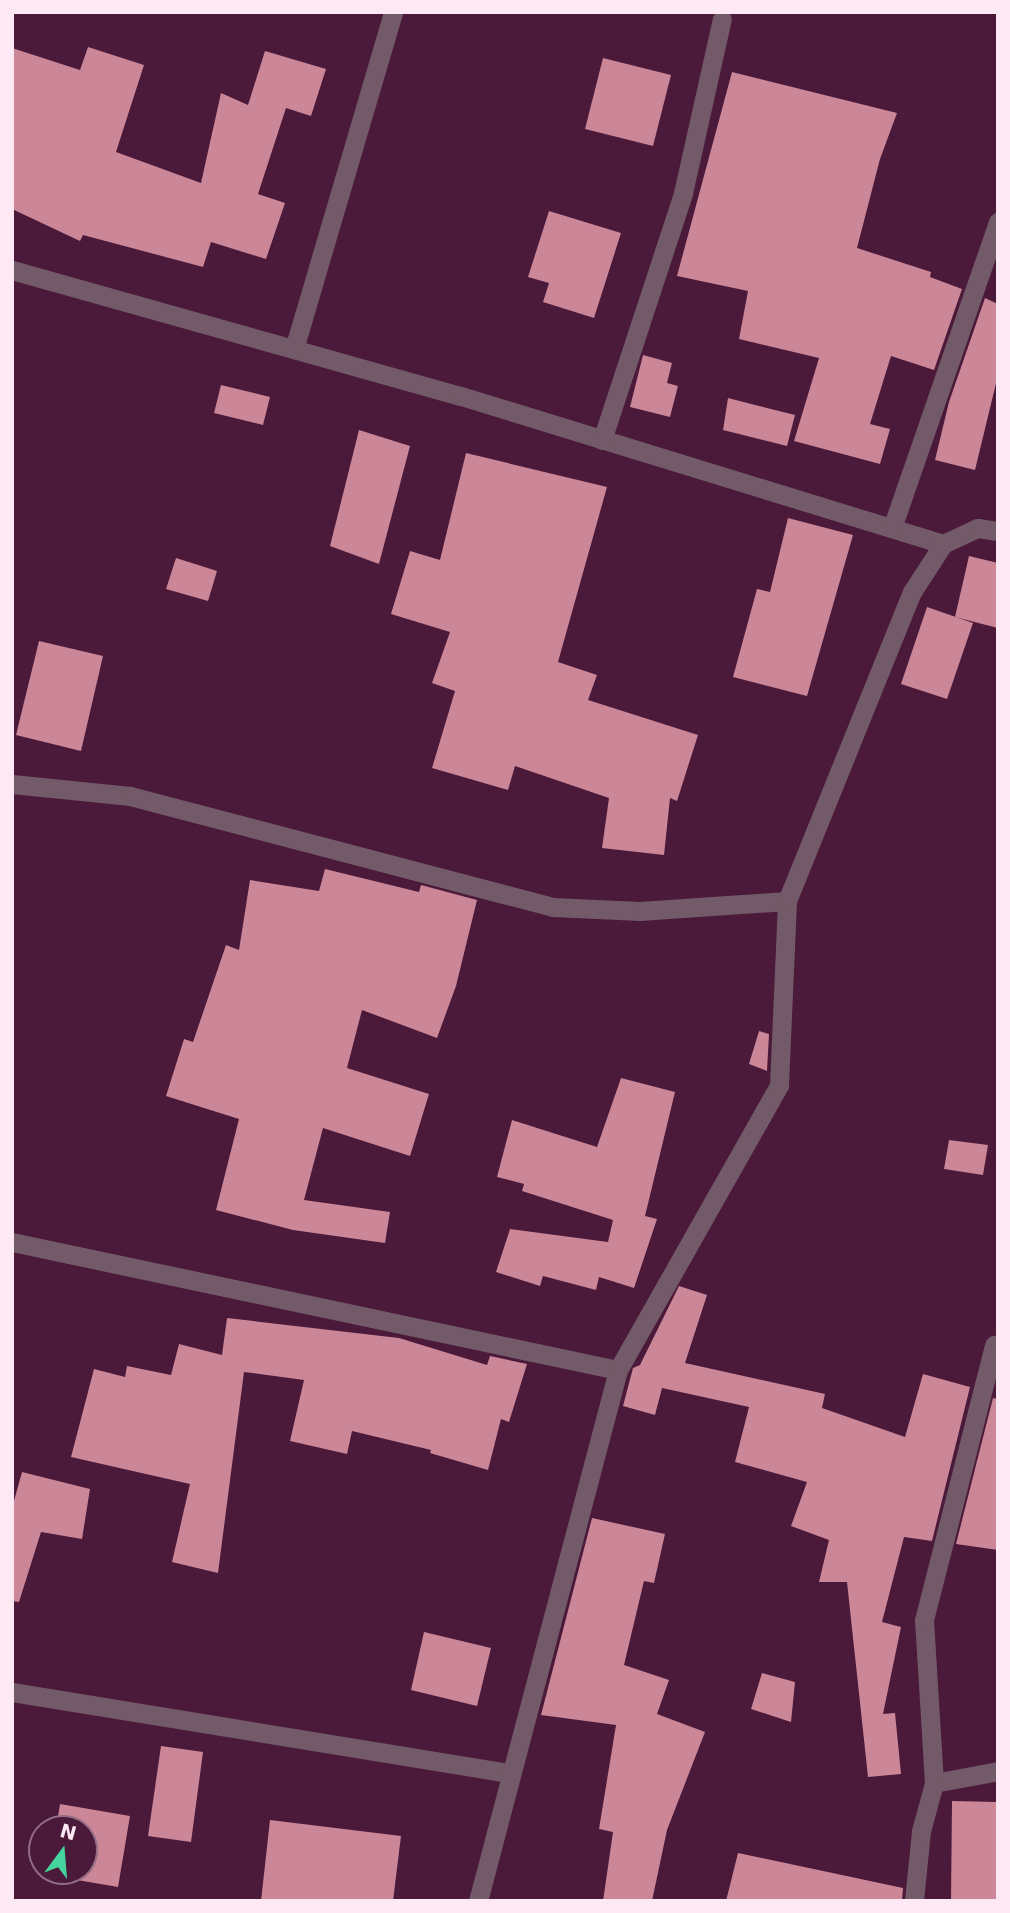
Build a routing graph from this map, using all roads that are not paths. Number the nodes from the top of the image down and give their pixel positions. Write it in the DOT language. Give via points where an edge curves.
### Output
graph roads {
  1 [pos="393,12"];
  2 [pos="722,19"];
  3 [pos="998,222"];
  4 [pos="12,270"];
  5 [pos="294,349"];
  6 [pos="602,439"];
  7 [pos="892,528"];
  8 [pos="998,531"];
  9 [pos="943,544"];
  10 [pos="12,784"];
  11 [pos="787,901"];
  12 [pos="12,1242"];
  13 [pos="994,1345"];
  14 [pos="618,1370"];
  15 [pos="12,1692"];
  16 [pos="998,1771"];
  17 [pos="509,1773"];
  18 [pos="934,1783"];
  19 [pos="478,1901"];
  20 [pos="914,1901"];
  1 -- 5 [label="street"];
  2 -- 6 [label="street" via="682,193"];
  3 -- 7 [label="street"];
  4 -- 5 [label="street"];
  5 -- 6 [label="street"];
  6 -- 7 [label="street"];
  7 -- 9 [label="street"];
  8 -- 9 [label="street" via="978,528"];
  9 -- 11 [label="street" via="912,592"];
  10 -- 11 [label="street" via="130,796 552,907 640,912"];
  11 -- 14 [label="street" via="779,1086"];
  12 -- 14 [label="street"];
  13 -- 18 [label="street" via="924,1620"];
  14 -- 17 [label="street"];
  15 -- 17 [label="street"];
  16 -- 18 [label="street"];
  17 -- 19 [label="street"];
  18 -- 20 [label="street" via="921,1832"];
}
